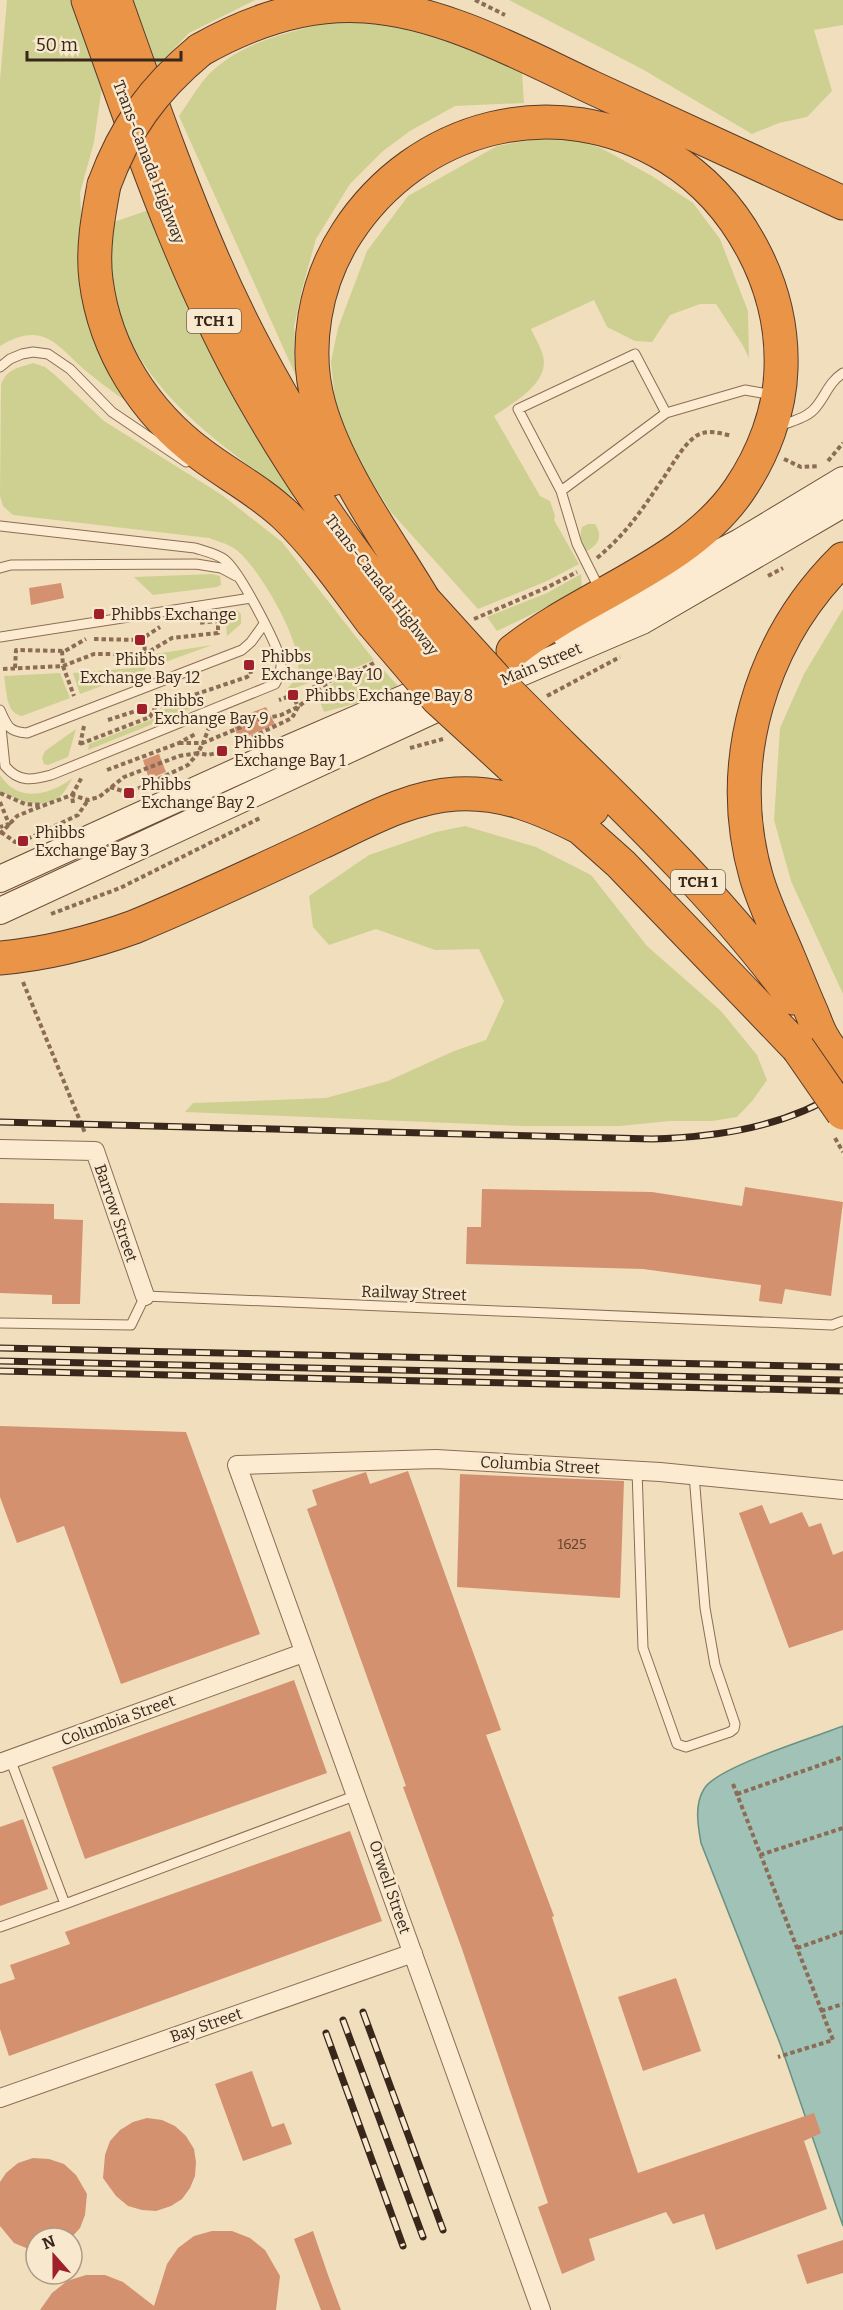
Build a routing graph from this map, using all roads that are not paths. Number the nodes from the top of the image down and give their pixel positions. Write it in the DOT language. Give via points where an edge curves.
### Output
graph roads {
  1 [pos="88,0"];
  2 [pos="115,0"];
  3 [pos="421,0"];
  4 [pos="563,74"];
  5 [pos="843,203"];
  6 [pos="0,367"];
  7 [pos="843,373"];
  8 [pos="778,396"];
  9 [pos="666,413"];
  10 [pos="776,445"];
  11 [pos="199,471"];
  12 [pos="843,480"];
  13 [pos="561,491"];
  14 [pos="843,504"];
  15 [pos="0,526"];
  16 [pos="843,559"];
  17 [pos="0,568"];
  18 [pos="240,578"];
  19 [pos="603,595"];
  20 [pos="251,598"];
  21 [pos="398,611"];
  22 [pos="264,624"];
  23 [pos="0,637"];
  24 [pos="513,651"];
  25 [pos="0,711"];
  26 [pos="0,717"];
  27 [pos="529,762"];
  28 [pos="544,810"];
  29 [pos="581,828"];
  30 [pos="0,879"];
  31 [pos="0,911"];
  32 [pos="10,965"];
  33 [pos="810,1043"];
  34 [pos="843,1065"];
  35 [pos="843,1113"];
  36 [pos="0,1149"];
  37 [pos="145,1296"];
  38 [pos="843,1321"];
  39 [pos="0,1323"];
  40 [pos="237,1465"];
  41 [pos="637,1470"];
  42 [pos="694,1475"];
  43 [pos="843,1490"];
  44 [pos="303,1653"];
  45 [pos="5,1761"];
  46 [pos="357,1795"];
  47 [pos="65,1904"];
  48 [pos="0,1927"];
  49 [pos="413,1953"];
  50 [pos="0,2098"];
  51 [pos="541,2310"];
  1 -- 21 [label="highway, Trans-Canada Highway / TCH 1" via="167,213 224,342 283,450"];
  2 -- 21 [label="highway, Trans-Canada Highway / TCH 1" via="214,262 272,380 340,492"];
  3 -- 4 [label="highway"];
  4 -- 5 [label="highway"];
  4 -- 21 [label="highway, bridge" via="432,18 365,6 328,6 292,12 230,33 200,50 175,71 138,114 104,185 96,239 96,280 102,310 123,367 138,391 176,434 264,497"];
  6 -- 11 [label="lane" via="22,354 48,354 70,369 112,412"];
  7 -- 10 [label="lane" via="828,387 816,408"];
  8 -- 9 [label="lane" via="745,390"];
  8 -- 10 [label="highway"];
  8 -- 21 [label="highway" via="781,340 767,280 753,249 717,198 668,157 607,130 548,123 498,127 465,135 431,151 402,170 358,216 327,270 313,326 314,380 319,404"];
  9 -- 13 [label="lane"];
  9 -- 13 [label="lane" via="634,354 518,409"];
  10 -- 19 [label="highway" via="755,464 738,492 699,533"];
  12 -- 24 [label="main road, Main Street" via="655,587 544,642"];
  13 -- 19 [label="lane" via="577,544"];
  14 -- 31 [label="main road, Main Street" via="642,621 416,718"];
  15 -- 18 [label="lane" via="195,548 225,560"];
  16 -- 33 [label="highway" via="798,614 767,672 750,731 745,781 745,820 756,877"];
  17 -- 18 [label="lane" via="196,564 220,568"];
  18 -- 20 [label="lane"];
  19 -- 24 [label="highway" via="538,631"];
  20 -- 22 [label="lane"];
  20 -- 23 [label="lane"];
  21 -- 27 [label="highway, bridge" via="437,698"];
  21 -- 27 [label="highway, Trans-Canada Highway / TCH 1, bridge" via="502,686"];
  22 -- 25 [label="lane" via="242,650 27,733 16,733"];
  22 -- 26 [label="lane" via="281,659 281,674 275,684 51,775 28,781 10,772 5,766"];
  24 -- 30 [label="main road, Main Street"];
  27 -- 28 [label="lane"];
  27 -- 29 [label="highway"];
  27 -- 33 [label="highway, Trans-Canada Highway / TCH 1" via="614,830"];
  28 -- 29 [label="highway"];
  28 -- 32 [label="highway" via="482,794 428,798 377,817 134,927"];
  29 -- 33 [label="highway"];
  33 -- 34 [label="highway, TCH 1"];
  33 -- 35 [label="highway, TCH 1, bridge"];
  36 -- 37 [label="street, Barrow Street" via="95,1151"];
  37 -- 38 [label="lane, Railway Street" via="832,1325"];
  37 -- 39 [label="lane" via="131,1325"];
  40 -- 41 [label="street, Columbia Street" via="436,1459"];
  40 -- 44 [label="street, Orwell Street"];
  41 -- 42 [label="street, Columbia Street"];
  41 -- 42 [label="lane" via="643,1648 677,1744 686,1748 730,1732 735,1724 715,1665 705,1608"];
  42 -- 43 [label="street, Columbia Street"];
  44 -- 45 [label="street, Columbia Street"];
  44 -- 46 [label="street, Orwell Street"];
  45 -- 47 [label="lane"];
  46 -- 47 [label="lane"];
  46 -- 49 [label="street, Orwell Street"];
  47 -- 48 [label="lane"];
  49 -- 50 [label="street, Bay Street"];
  49 -- 51 [label="street, Orwell Street"];
}
